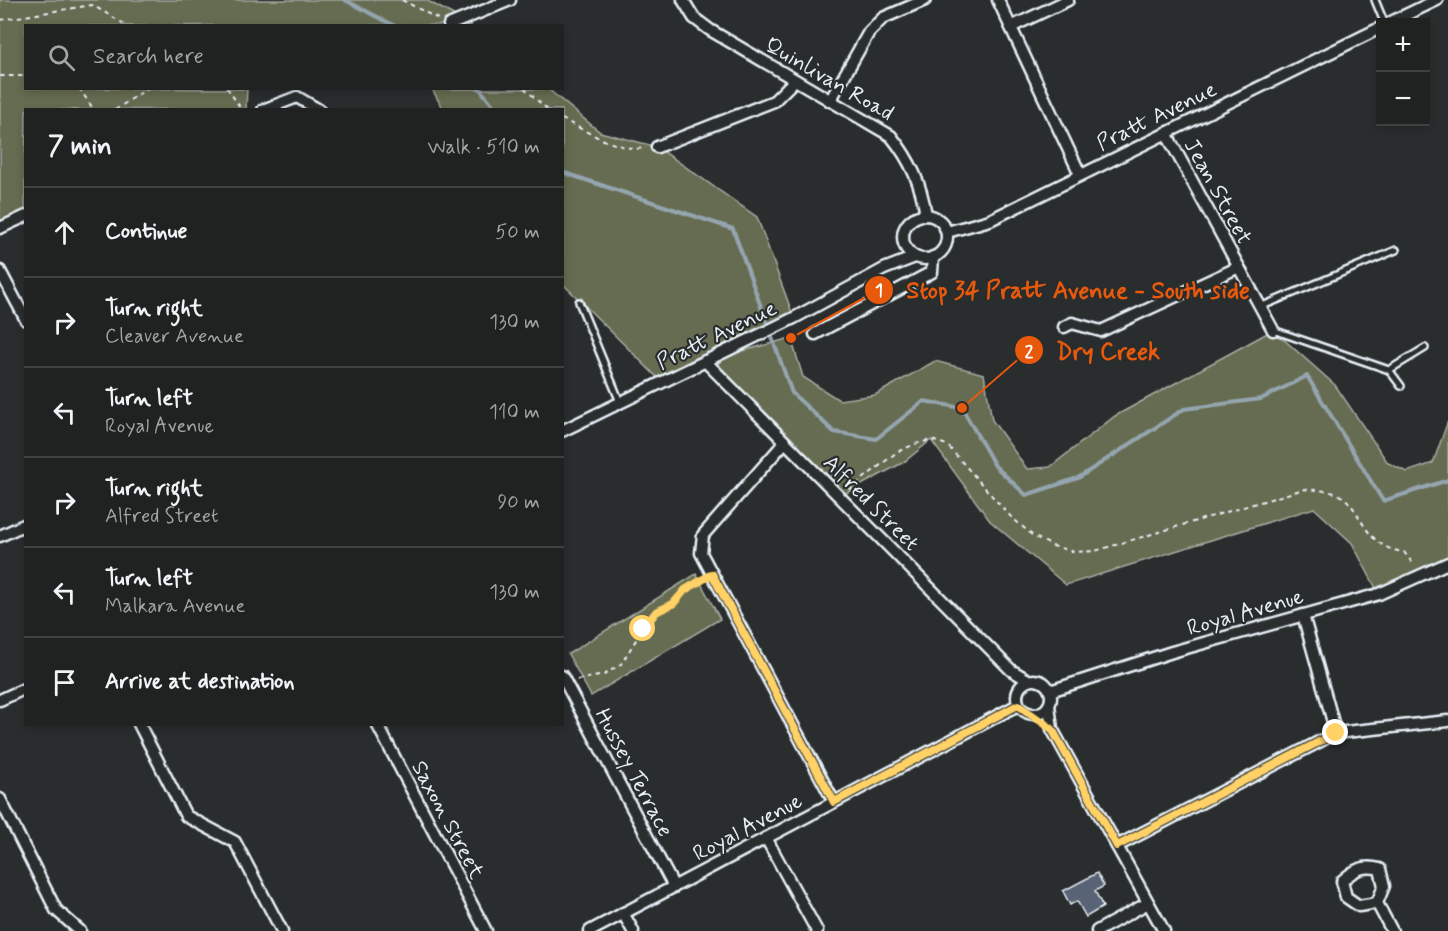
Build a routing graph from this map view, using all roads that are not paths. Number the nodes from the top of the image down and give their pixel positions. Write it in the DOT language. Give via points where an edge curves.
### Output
graph roads {
  1 [pos="510,0"];
  2 [pos="683,0"];
  3 [pos="925,0"];
  4 [pos="998,0"];
  5 [pos="1068,0"];
  6 [pos="1375,0"];
  7 [pos="1437,0"];
  8 [pos="1382,18"];
  9 [pos="1399,18"];
  10 [pos="451,24"];
  11 [pos="1011,27"];
  12 [pos="1376,29"];
  13 [pos="795,80"];
  14 [pos="830,101"];
  15 [pos="268,108"];
  16 [pos="316,108"];
  17 [pos="1166,133"];
  18 [pos="657,147"];
  19 [pos="1080,174"];
  20 [pos="926,215"];
  21 [pos="24,217"];
  22 [pos="0,228"];
  23 [pos="947,232"];
  24 [pos="906,246"];
  25 [pos="1396,249"];
  26 [pos="915,256"];
  27 [pos="933,257"];
  28 [pos="1239,267"];
  29 [pos="884,269"];
  30 [pos="0,271"];
  31 [pos="579,302"];
  32 [pos="1260,307"];
  33 [pos="24,316"];
  34 [pos="1064,327"];
  35 [pos="1273,330"];
  36 [pos="815,334"];
  37 [pos="1425,348"];
  38 [pos="705,361"];
  39 [pos="1389,370"];
  40 [pos="1401,386"];
  41 [pos="620,402"];
  42 [pos="564,429"];
  43 [pos="785,442"];
  44 [pos="24,525"];
  45 [pos="0,536"];
  46 [pos="1448,562"];
  47 [pos="1303,615"];
  48 [pos="1011,670"];
  49 [pos="565,680"];
  50 [pos="1028,681"];
  51 [pos="24,689"];
  52 [pos="1018,690"];
  53 [pos="1050,691"];
  54 [pos="0,700"];
  55 [pos="1018,705"];
  56 [pos="1049,705"];
  57 [pos="1032,715"];
  58 [pos="1448,721"];
  59 [pos="140,726"];
  60 [pos="378,726"];
  61 [pos="1052,729"];
  62 [pos="1336,733"];
  63 [pos="0,799"];
  64 [pos="834,802"];
  65 [pos="766,838"];
  66 [pos="1117,846"];
  67 [pos="674,887"];
  68 [pos="1148,903"];
  69 [pos="1377,903"];
  70 [pos="623,914"];
  71 [pos="80,931"];
  72 [pos="282,931"];
  73 [pos="486,931"];
  74 [pos="590,931"];
  75 [pos="633,931"];
  76 [pos="817,931"];
  77 [pos="1097,931"];
  78 [pos="1164,931"];
  79 [pos="1392,931"];
  1 -- 10 [label="street"];
  2 -- 13 [label="street, Quinlivan Road" via="694,18 710,30"];
  3 -- 14 [label="street" via="883,18 869,32"];
  4 -- 11 [label="street"];
  5 -- 11 [label="street"];
  6 -- 8 [label="lane"];
  7 -- 9 [label="street"];
  11 -- 19 [label="street"];
  12 -- 17 [label="street, Pratt Avenue"];
  13 -- 14 [label="street, Quinlivan Road"];
  13 -- 18 [label="street" via="774,101"];
  14 -- 20 [label="street, Quinlivan Road" via="891,136 906,155 922,189"];
  15 -- 16 [label="street" via="297,96"];
  17 -- 19 [label="street, Pratt Avenue"];
  17 -- 28 [label="street, Jean Street"];
  19 -- 23 [label="street, Pratt Avenue" via="990,220"];
  20 -- 23 [label="street" via="941,221"];
  20 -- 24 [label="street" via="911,220 905,230"];
  21 -- 22 [label="street"];
  23 -- 27 [label="street" via="945,247"];
  24 -- 26 [label="street"];
  24 -- 29 [label="street, Pratt Avenue"];
  25 -- 32 [label="lane"];
  26 -- 27 [label="street"];
  26 -- 29 [label="street, Pratt Avenue"];
  27 -- 36 [label="street" via="932,272"];
  28 -- 32 [label="street, Jean Street"];
  28 -- 34 [label="street" via="1101,331 1072,323"];
  29 -- 38 [label="street, Pratt Avenue"];
  30 -- 33 [label="street"];
  31 -- 41 [label="lane"];
  32 -- 35 [label="street, Jean Street"];
  35 -- 39 [label="lane"];
  37 -- 39 [label="lane"];
  38 -- 41 [label="street, Pratt Avenue"];
  38 -- 43 [label="street, Alfred Street"];
  39 -- 40 [label="lane"];
  41 -- 42 [label="street, Pratt Avenue"];
  43 -- 48 [label="street, Alfred Street"];
  43 -- 64 [label="street" via="703,535 701,553"];
  44 -- 45 [label="street"];
  46 -- 47 [label="street, Royal Avenue" via="1379,594"];
  47 -- 53 [label="street, Royal Avenue"];
  47 -- 62 [label="street"];
  48 -- 50 [label="street, Alfred Street"];
  48 -- 52 [label="street, Alfred Street"];
  49 -- 67 [label="street, Hussey Terrace"];
  50 -- 52 [label="street"];
  50 -- 53 [label="street" via="1040,681"];
  51 -- 54 [label="street"];
  52 -- 55 [label="street"];
  53 -- 56 [label="street"];
  55 -- 57 [label="street"];
  55 -- 64 [label="street, Royal Avenue"];
  56 -- 57 [label="street"];
  56 -- 61 [label="street"];
  57 -- 61 [label="street"];
  58 -- 62 [label="street"];
  59 -- 72 [label="street" via="186,816 236,842"];
  60 -- 73 [label="street, Saxon Street"];
  61 -- 66 [label="street"];
  62 -- 66 [label="street"];
  63 -- 71 [label="street" via="56,909"];
  64 -- 65 [label="street, Royal Avenue"];
  65 -- 67 [label="street, Royal Avenue"];
  65 -- 76 [label="street"];
  66 -- 68 [label="street"];
  67 -- 70 [label="street, Royal Avenue"];
  68 -- 77 [label="street"];
  68 -- 78 [label="street"];
  69 -- 79 [label="street"];
  70 -- 74 [label="street, Royal Avenue"];
  70 -- 75 [label="street"];
}
